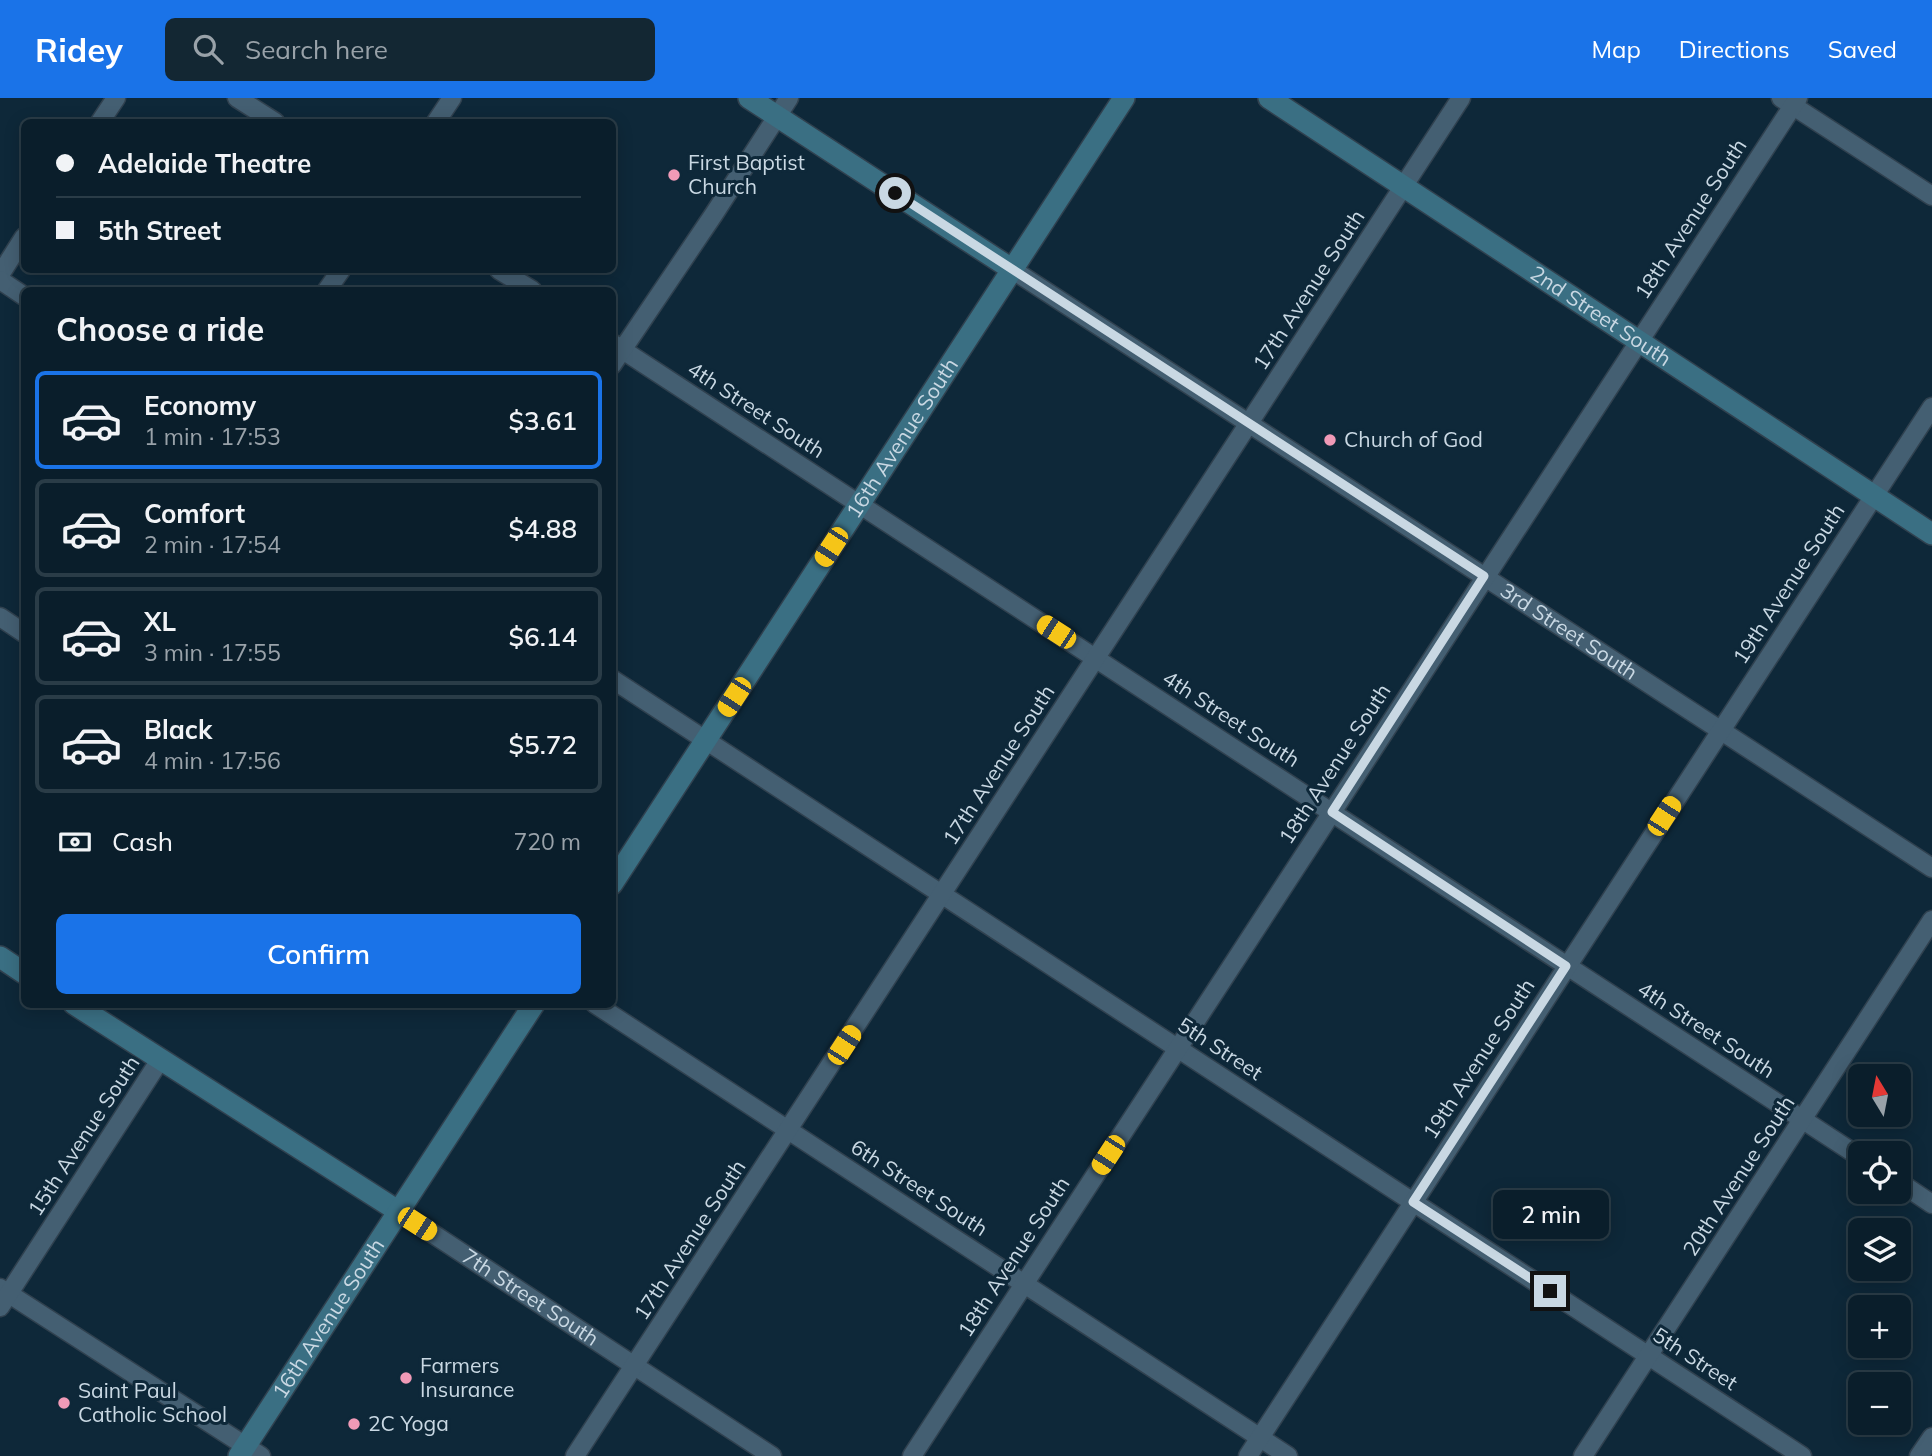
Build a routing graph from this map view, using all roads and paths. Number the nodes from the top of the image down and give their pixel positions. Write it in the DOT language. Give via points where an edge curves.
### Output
graph roads {
  1 [pos="116,98"];
  2 [pos="237,98"];
  3 [pos="452,98"];
  4 [pos="749,98"];
  5 [pos="789,98"];
  6 [pos="1125,98"];
  7 [pos="1269,98"];
  8 [pos="1461,98"];
  9 [pos="1790,101"];
  10 [pos="778,116"];
  11 [pos="102,119"];
  12 [pos="270,119"];
  13 [pos="438,119"];
  14 [pos="1404,187"];
  15 [pos="1932,195"];
  16 [pos="21,242"];
  17 [pos="1013,270"];
  18 [pos="504,273"];
  19 [pos="0,277"];
  20 [pos="527,287"];
  21 [pos="21,294"];
  22 [pos="1638,341"];
  23 [pos="616,353"];
  24 [pos="1932,407"];
  25 [pos="1250,423"];
  26 [pos="1874,496"];
  27 [pos="859,504"];
  28 [pos="1932,534"];
  29 [pos="1484,576"];
  30 [pos="0,617"];
  31 [pos="21,630"];
  32 [pos="1095,657"];
  33 [pos="616,683"];
  34 [pos="1721,730"];
  35 [pos="706,740"];
  36 [pos="1332,812"];
  37 [pos="1932,869"];
  38 [pos="616,878"];
  39 [pos="942,894"];
  40 [pos="1932,920"];
  41 [pos="0,957"];
  42 [pos="1566,966"];
  43 [pos="21,971"];
  44 [pos="80,1008"];
  45 [pos="531,1008"];
  46 [pos="601,1008"];
  47 [pos="1178,1048"];
  48 [pos="160,1060"];
  49 [pos="1803,1120"];
  50 [pos="788,1130"];
  51 [pos="1848,1149"];
  52 [pos="1911,1190"];
  53 [pos="1413,1202"];
  54 [pos="1932,1204"];
  55 [pos="398,1212"];
  56 [pos="1024,1284"];
  57 [pos="3,1296"];
  58 [pos="1649,1356"];
  59 [pos="634,1366"];
  60 [pos="1932,1437"];
  61 [pos="1260,1438"];
  62 [pos="248,1453"];
  63 [pos="575,1456"];
  64 [pos="772,1456"];
  65 [pos="912,1456"];
  66 [pos="1248,1456"];
  67 [pos="1288,1456"];
  68 [pos="1583,1456"];
  69 [pos="1802,1456"];
  70 [pos="1919,1456"];
  1 -- 11 [label="street"];
  2 -- 12 [label="street"];
  3 -- 13 [label="street"];
  4 -- 10 [label="street, 3rd Street South"];
  5 -- 10 [label="street"];
  6 -- 17 [label="street, 16th Avenue South"];
  7 -- 14 [label="street, 2nd Street South"];
  8 -- 14 [label="street, 17th Avenue South"];
  9 -- 15 [label="street"];
  9 -- 22 [label="street, 18th Avenue South"];
  10 -- 17 [label="street, 3rd Street South"];
  10 -- 23 [label="street"];
  14 -- 22 [label="street, 2nd Street South"];
  14 -- 25 [label="street, 17th Avenue South"];
  16 -- 19 [label="street"];
  17 -- 25 [label="street, 3rd Street South"];
  17 -- 27 [label="street, 16th Avenue South"];
  18 -- 20 [label="street"];
  19 -- 21 [label="street"];
  22 -- 26 [label="street, 2nd Street South"];
  22 -- 29 [label="street, 18th Avenue South"];
  23 -- 27 [label="street, 4th Street South"];
  24 -- 26 [label="street, 19th Avenue South"];
  25 -- 29 [label="street, 3rd Street South"];
  25 -- 32 [label="street, 17th Avenue South"];
  26 -- 28 [label="street, 2nd Street South"];
  26 -- 34 [label="street, 19th Avenue South"];
  27 -- 32 [label="street, 4th Street South"];
  27 -- 35 [label="street, 16th Avenue South"];
  29 -- 34 [label="street, 3rd Street South"];
  29 -- 36 [label="street, 18th Avenue South"];
  30 -- 31 [label="street"];
  32 -- 36 [label="street, 4th Street South"];
  32 -- 39 [label="street, 17th Avenue South"];
  33 -- 35 [label="street, 5th Street"];
  34 -- 37 [label="street, 3rd Street South"];
  34 -- 42 [label="street, 19th Avenue South"];
  35 -- 38 [label="street, 16th Avenue South"];
  35 -- 39 [label="street, 5th Street"];
  36 -- 42 [label="street, 4th Street South"];
  36 -- 47 [label="street, 18th Avenue South"];
  39 -- 47 [label="street, 5th Street"];
  39 -- 50 [label="street, 17th Avenue South"];
  40 -- 49 [label="street, 20th Avenue South"];
  41 -- 43 [label="street"];
  42 -- 49 [label="street, 4th Street South"];
  42 -- 53 [label="street, 19th Avenue South"];
  44 -- 48 [label="street, 7th Street South"];
  45 -- 55 [label="street, 16th Avenue South"];
  46 -- 50 [label="street, 6th Street South"];
  47 -- 53 [label="street, 5th Street"];
  47 -- 56 [label="street, 18th Avenue South"];
  48 -- 55 [label="street, 7th Street South"];
  48 -- 57 [label="street, 15th Avenue South"];
  49 -- 51 [label="street, 4th Street South"];
  49 -- 58 [label="street, 20th Avenue South"];
  50 -- 56 [label="street, 6th Street South"];
  50 -- 59 [label="street, 17th Avenue South"];
  52 -- 54 [label="street"];
  53 -- 58 [label="street, 5th Street"];
  53 -- 61 [label="street, 19th Avenue South"];
  55 -- 59 [label="street, 7th Street South"];
  55 -- 62 [label="street, 16th Avenue South"];
  56 -- 61 [label="street, 6th Street South"];
  56 -- 65 [label="street, 18th Avenue South"];
  57 -- 62 [label="street"];
  58 -- 68 [label="street, 20th Avenue South"];
  58 -- 69 [label="street, 5th Street"];
  59 -- 63 [label="street, 17th Avenue South"];
  59 -- 64 [label="street, 7th Street South"];
  60 -- 70 [label="street"];
  61 -- 66 [label="street, 19th Avenue South"];
  61 -- 67 [label="street, 6th Street South"];
}
